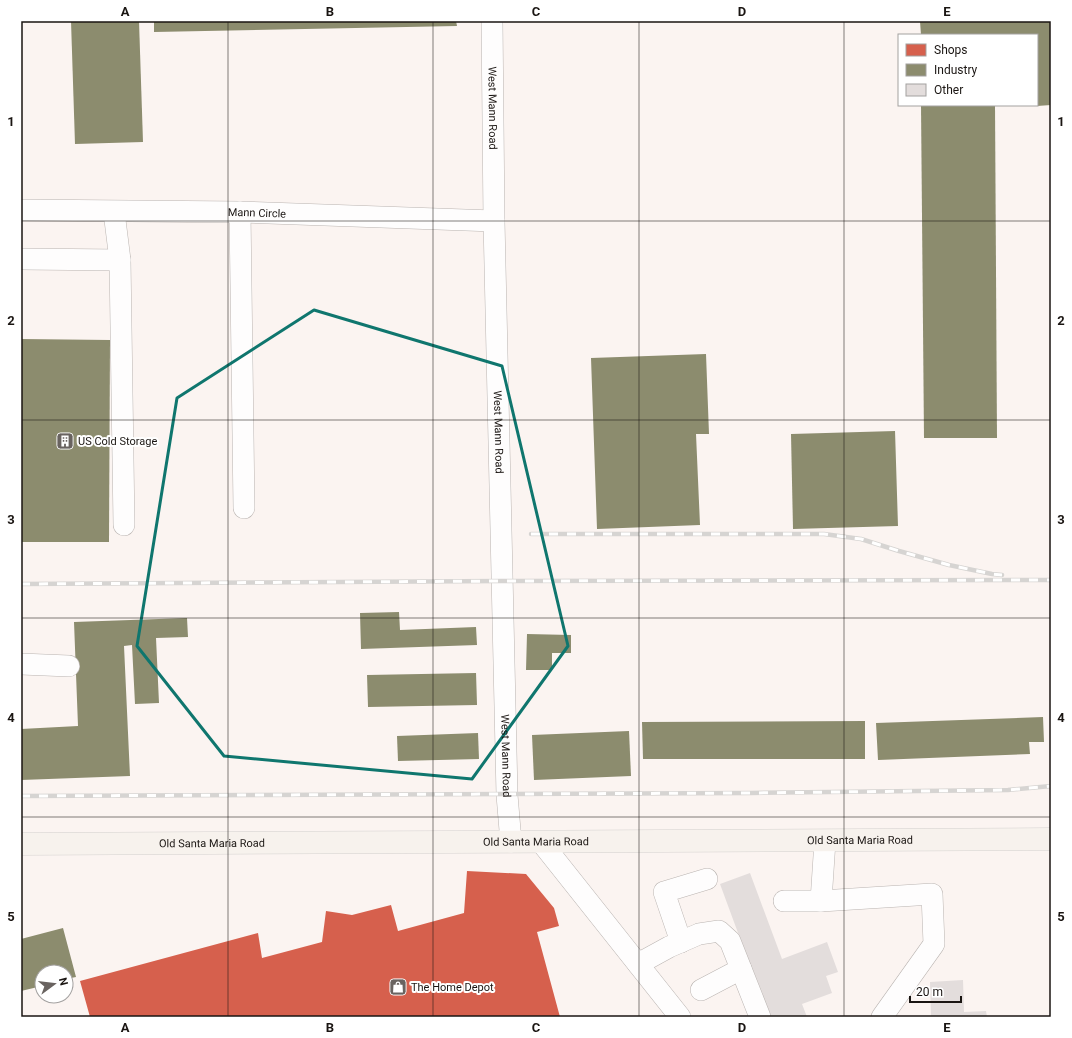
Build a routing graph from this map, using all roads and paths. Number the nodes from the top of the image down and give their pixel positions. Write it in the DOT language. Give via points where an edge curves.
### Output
graph roads {
  1 [pos="492,21"];
  2 [pos="21,210"];
  3 [pos="114,212"];
  4 [pos="240,212"];
  5 [pos="494,221"];
  6 [pos="21,259"];
  7 [pos="120,260"];
  8 [pos="244,508"];
  9 [pos="124,525"];
  10 [pos="21,664"];
  11 [pos="69,666"];
  12 [pos="1051,840"];
  13 [pos="825,841"];
  14 [pos="511,842"];
  15 [pos="541,842"];
  16 [pos="21,844"];
  17 [pos="707,879"];
  18 [pos="821,901"];
  19 [pos="784,902"];
  20 [pos="681,942"];
  21 [pos="638,964"];
  22 [pos="741,969"];
  23 [pos="701,990"];
  24 [pos="680,1017"];
  25 [pos="760,1017"];
  26 [pos="882,1017"];
  1 -- 5 [label="street, West Mann Road"];
  2 -- 3 [label="street, Mann Circle"];
  3 -- 4 [label="street, Mann Circle"];
  3 -- 7 [label="street"];
  4 -- 5 [label="street, Mann Circle"];
  4 -- 8 [label="street"];
  5 -- 14 [label="street, West Mann Road" via="507,795"];
  6 -- 7 [label="street"];
  7 -- 9 [label="street"];
  10 -- 11 [label="street"];
  12 -- 13 [label="main road, Old Santa Maria Road"];
  13 -- 15 [label="main road, Old Santa Maria Road"];
  13 -- 18 [label="street"];
  14 -- 15 [label="main road, Old Santa Maria Road"];
  14 -- 16 [label="main road, Old Santa Maria Road"];
  15 -- 21 [label="street"];
  17 -- 20 [label="street" via="664,892"];
  18 -- 19 [label="street"];
  18 -- 26 [label="street" via="932,894 934,944"];
  20 -- 21 [label="street"];
  20 -- 22 [label="street" via="699,934 719,931 730,941"];
  21 -- 24 [label="street"];
  22 -- 23 [label="street"];
  22 -- 25 [label="street"];
}
